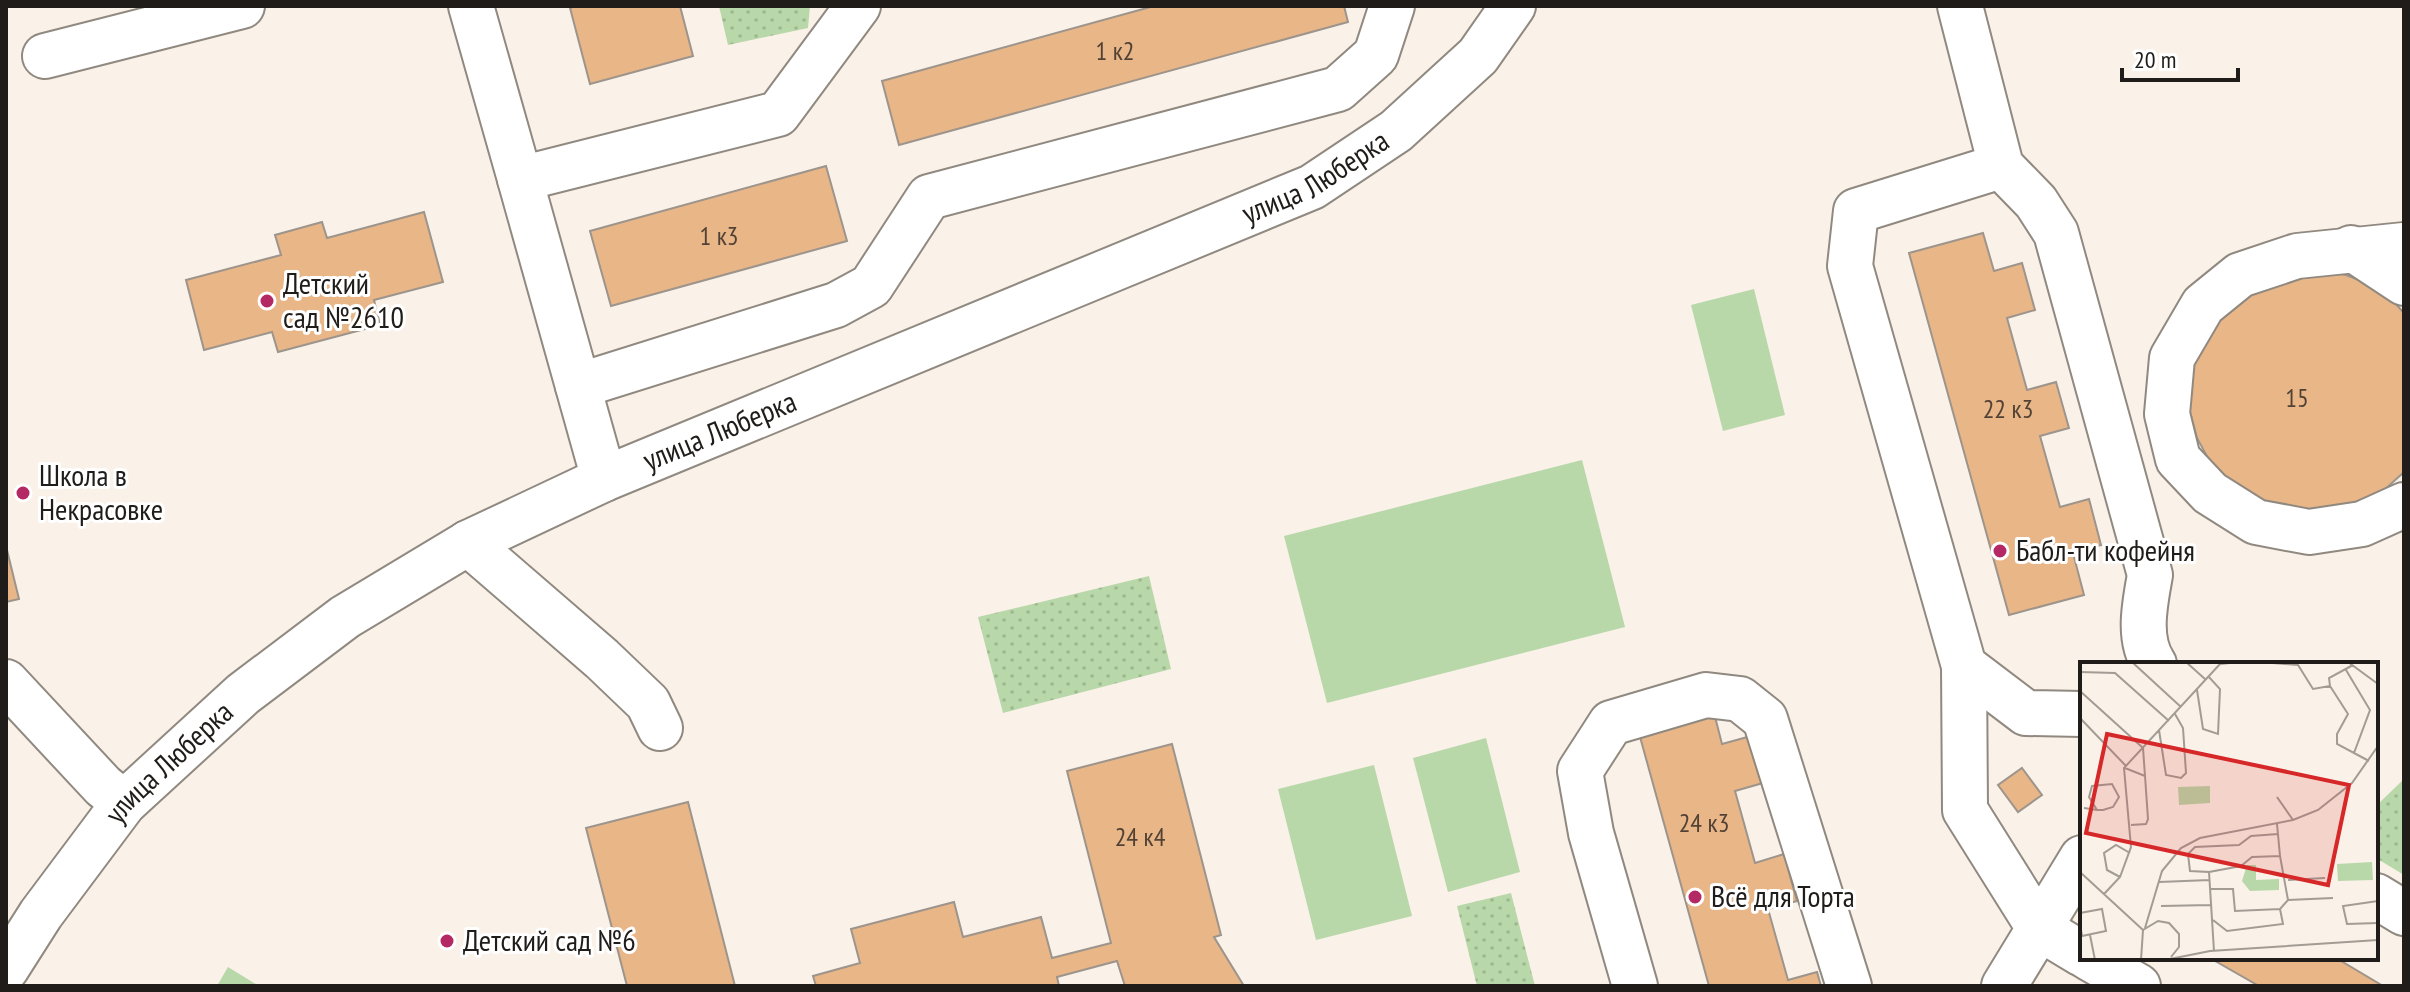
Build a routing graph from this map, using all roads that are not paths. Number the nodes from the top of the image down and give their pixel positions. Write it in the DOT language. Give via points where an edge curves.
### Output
graph roads {
  1 [pos="242,6"];
  2 [pos="471,6"];
  3 [pos="858,6"];
  4 [pos="1392,6"];
  5 [pos="1513,6"];
  6 [pos="1960,6"];
  7 [pos="45,56"];
  8 [pos="2001,166"];
  9 [pos="520,179"];
  10 [pos="2404,245"];
  11 [pos="2351,248"];
  12 [pos="2404,283"];
  13 [pos="578,386"];
  14 [pos="604,479"];
  15 [pos="2404,505"];
  16 [pos="468,543"];
  17 [pos="2153,662"];
  18 [pos="1964,666"];
  19 [pos="6,682"];
  20 [pos="2080,714"];
  21 [pos="660,728"];
  22 [pos="124,803"];
  23 [pos="2080,861"];
  24 [pos="2378,897"];
  25 [pos="2404,913"];
  26 [pos="2039,928"];
  27 [pos="2080,953"];
  28 [pos="2092,960"];
  29 [pos="6,969"];
  30 [pos="1635,986"];
  31 [pos="1849,986"];
  32 [pos="2004,986"];
  33 [pos="2138,986"];
  1 -- 7 [label="street"];
  2 -- 9 [label="street"];
  3 -- 9 [label="street" via="778,114"];
  4 -- 13 [label="street" via="1376,55 1338,89 929,197 871,286 836,305"];
  5 -- 14 [label="street, улица Люберка" via="1478,56 1396,131 1312,187"];
  6 -- 8 [label="street"];
  8 -- 17 [label="street" via="2036,202 2056,233 2150,575 2143,614"];
  8 -- 18 [label="street" via="1856,211 1850,266"];
  9 -- 13 [label="street"];
  10 -- 11 [label="street"];
  11 -- 12 [label="street"];
  11 -- 15 [label="street" via="2297,256 2240,275 2203,305 2172,358 2167,414 2178,459 2210,493 2256,522 2309,532 2362,524"];
  13 -- 14 [label="street"];
  14 -- 16 [label="street, улица Люберка"];
  16 -- 21 [label="street" via="637,692"];
  16 -- 22 [label="street, улица Люберка" via="345,617 243,694"];
  18 -- 20 [label="street" via="2026,713"];
  18 -- 26 [label="street" via="1965,810"];
  19 -- 22 [label="street"];
  22 -- 29 [label="street, улица Люберка"];
  23 -- 26 [label="street"];
  24 -- 25 [label="street"];
  26 -- 27 [label="street"];
  26 -- 32 [label="street"];
  28 -- 33 [label="street"];
  30 -- 31 [label="street" via="1591,833 1580,771 1611,723 1706,695 1740,699 1765,719"];
}
